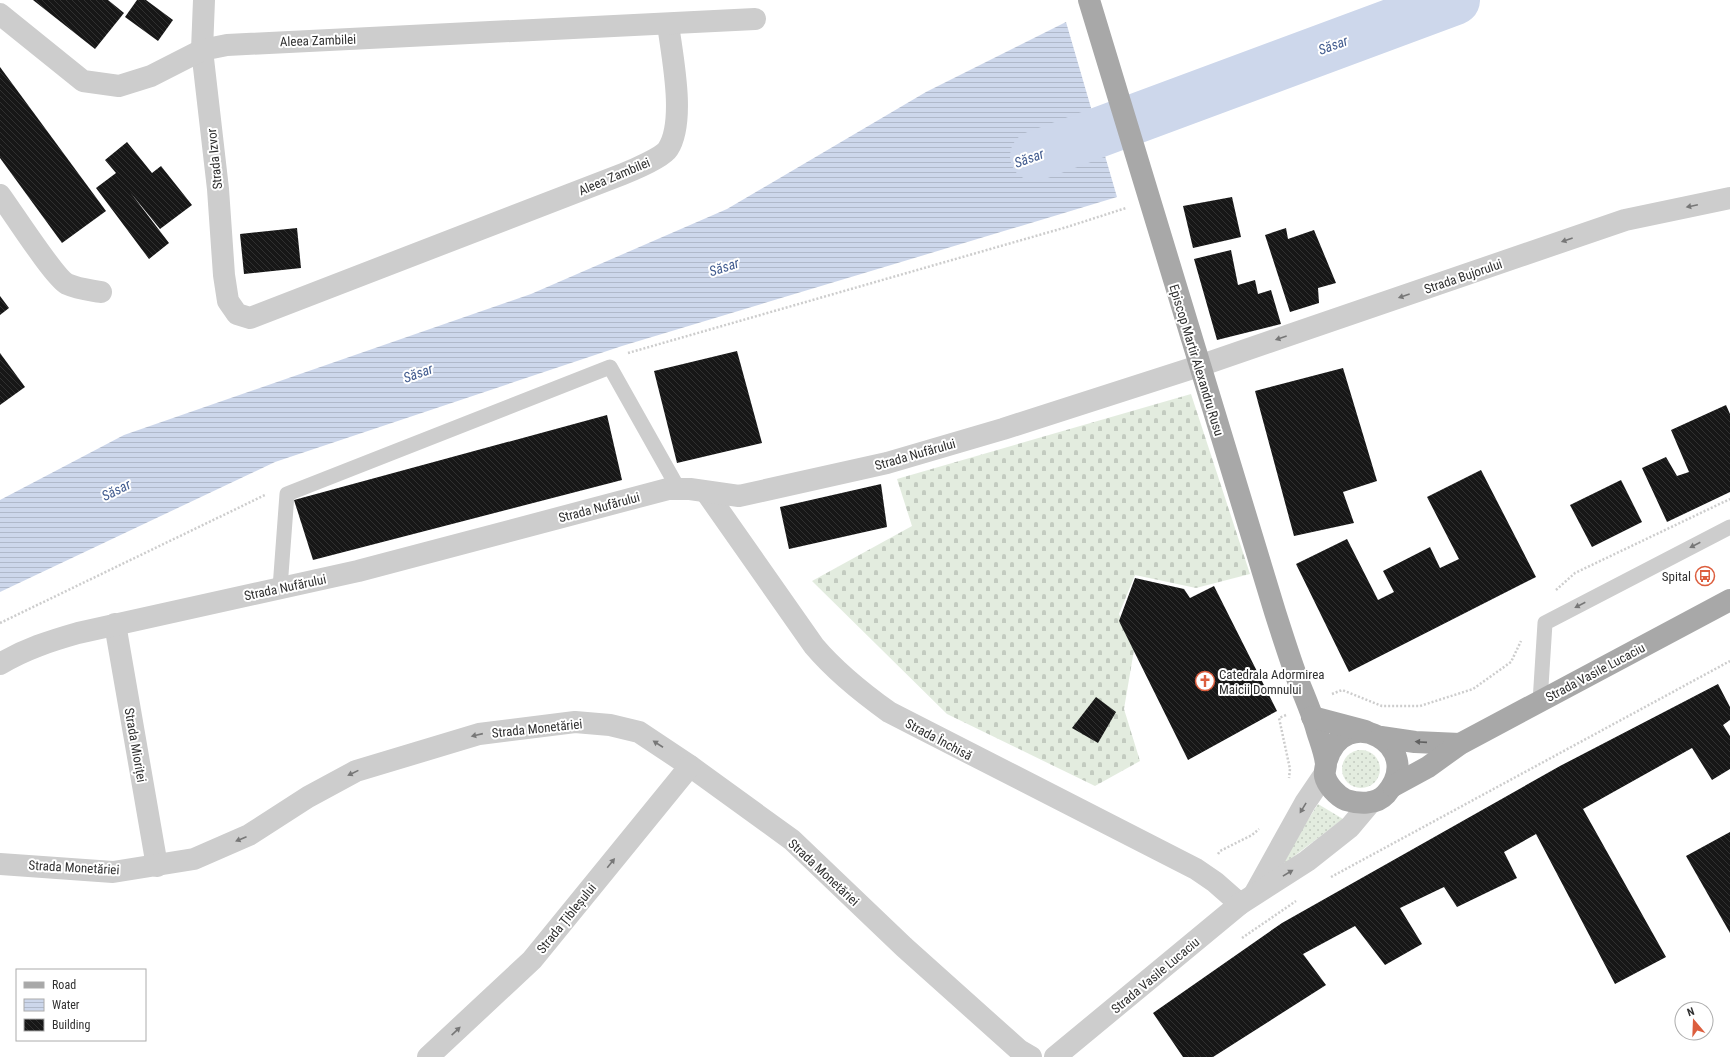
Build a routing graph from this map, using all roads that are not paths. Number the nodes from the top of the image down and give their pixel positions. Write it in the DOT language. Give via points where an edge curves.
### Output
graph roads {
  1 [pos="204,0"];
  2 [pos="1089,0"];
  3 [pos="0,14"];
  4 [pos="755,19"];
  5 [pos="668,24"];
  6 [pos="202,50"];
  7 [pos="0,194"];
  8 [pos="1730,198"];
  9 [pos="101,292"];
  10 [pos="237,314"];
  11 [pos="1199,366"];
  12 [pos="678,488"];
  13 [pos="706,492"];
  14 [pos="1730,527"];
  15 [pos="280,588"];
  16 [pos="1730,600"];
  17 [pos="115,624"];
  18 [pos="0,664"];
  19 [pos="1540,702"];
  20 [pos="1312,717"];
  21 [pos="1375,735"];
  22 [pos="1460,744"];
  23 [pos="690,766"];
  24 [pos="1325,769"];
  25 [pos="1393,786"];
  26 [pos="1371,802"];
  27 [pos="0,864"];
  28 [pos="157,866"];
  29 [pos="1248,899"];
  30 [pos="428,1057"];
  31 [pos="1032,1057"];
  32 [pos="1055,1057"];
  1 -- 6 [label="street, Strada Izvor"];
  2 -- 11 [label="main road, Episcop Martir Alexandru Rusu"];
  3 -- 6 [label="street, Aleea Zambilei" via="82,81 119,86 151,76"];
  4 -- 5 [label="street, Aleea Zambilei"];
  5 -- 6 [label="street, Aleea Zambilei" via="271,42 227,45"];
  5 -- 10 [label="street, Aleea Zambilei" via="677,128 668,150 623,174 281,308 250,318"];
  6 -- 10 [label="street, Strada Izvor" via="218,189 224,274 228,301"];
  7 -- 9 [label="street" via="66,284"];
  8 -- 11 [label="street, Strada Bujorului, one-way" via="1625,220"];
  11 -- 13 [label="street, Strada Nufărului" via="887,463 739,496"];
  11 -- 20 [label="main road, Episcop Martir Alexandru Rusu" via="1274,612"];
  12 -- 13 [label="street, Strada Nufărului"];
  12 -- 15 [label="street, Strada Nufărului" via="358,571"];
  12 -- 15 [label="lane" via="610,367 287,494"];
  13 -- 29 [label="street, Strada Închisă" via="814,646 830,666 858,690 889,712 1196,869"];
  14 -- 19 [label="lane, one-way" via="1545,623"];
  15 -- 17 [label="street, Strada Nufărului"];
  16 -- 19 [label="main road, Strada Vasile Lucaciu"];
  17 -- 18 [label="street, Strada Nufărului" via="39,644"];
  17 -- 28 [label="street, Strada Mioriței"];
  19 -- 22 [label="main road, Strada Vasile Lucaciu"];
  20 -- 21 [label="main road"];
  20 -- 24 [label="main road, Episcop Martir Alexandru Rusu"];
  22 -- 21 [label="main road, one-way" via="1415,742"];
  21 -- 24 [label="main road" via="1356,732 1345,735 1335,742 1329,752"];
  21 -- 25 [label="main road" via="1389,744 1395,754 1398,764"];
  22 -- 25 [label="main road, Strada Vasile Lucaciu"];
  23 -- 28 [label="street, Strada Monetăriei, one-way" via="639,732 610,725 574,722 479,734 356,771 249,835 194,859"];
  30 -- 23 [label="street, Strada Țibleșului, one-way" via="532,960"];
  23 -- 31 [label="street, Strada Monetăriei" via="792,840 1019,1050"];
  24 -- 26 [label="main road" via="1333,789 1343,799 1356,804"];
  24 -- 29 [label="street, Strada Vasile Lucaciu, one-way"];
  25 -- 26 [label="main road" via="1383,797"];
  29 -- 26 [label="street, Strada Vasile Lucaciu, one-way" via="1307,861 1350,827"];
  27 -- 28 [label="street, Strada Monetăriei" via="113,872"];
  29 -- 32 [label="street, Strada Vasile Lucaciu"];
}
